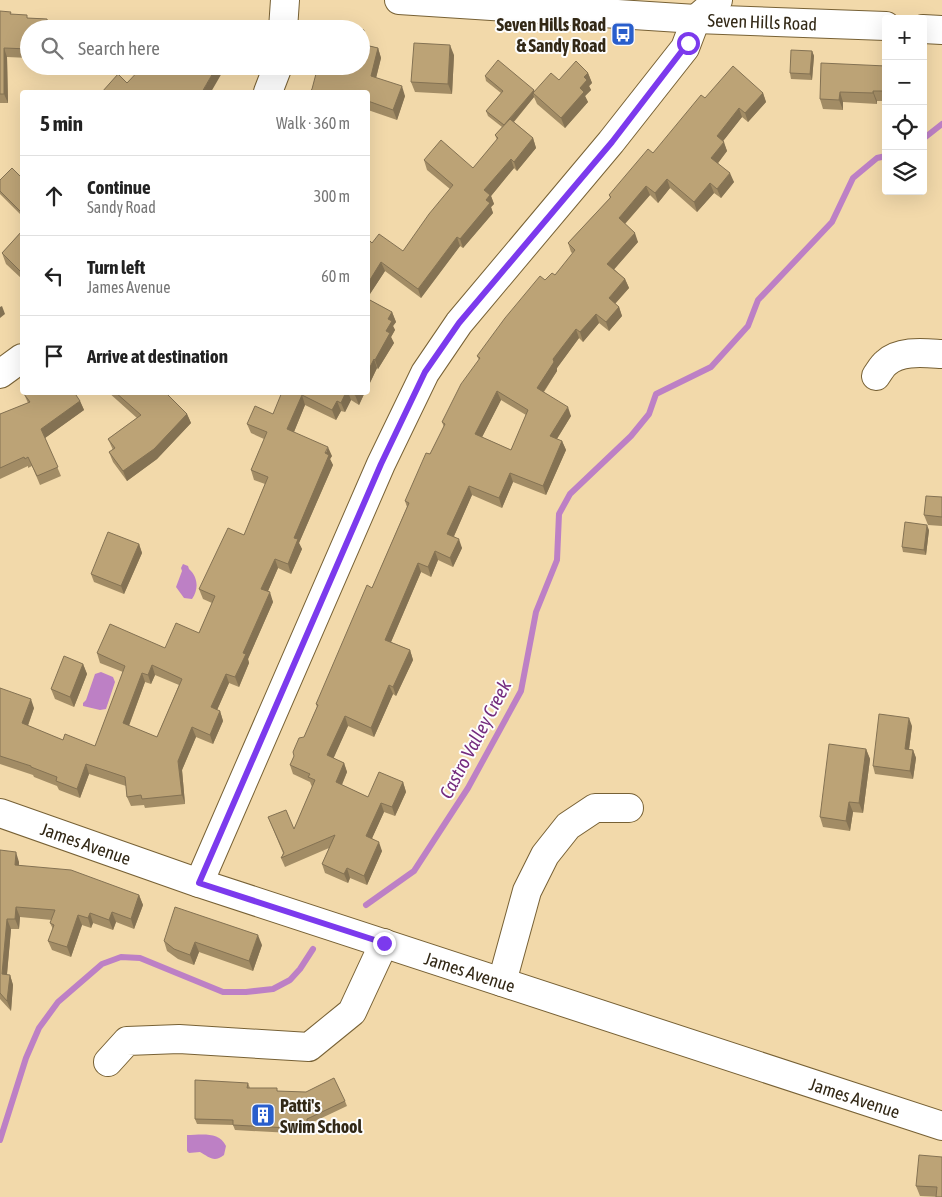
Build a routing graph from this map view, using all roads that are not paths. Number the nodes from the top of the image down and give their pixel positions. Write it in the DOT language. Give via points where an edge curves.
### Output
graph roads {
  1 [pos="284,0"];
  2 [pos="399,0"];
  3 [pos="718,0"];
  4 [pos="689,9"];
  5 [pos="283,20"];
  6 [pos="882,26"];
  7 [pos="927,29"];
  8 [pos="942,30"];
  9 [pos="275,75"];
  10 [pos="269,90"];
  11 [pos="942,354"];
  12 [pos="20,359"];
  13 [pos="0,374"];
  14 [pos="876,376"];
  15 [pos="629,808"];
  16 [pos="0,813"];
  17 [pos="199,883"];
  18 [pos="384,943"];
  19 [pos="502,982"];
  20 [pos="108,1062"];
  21 [pos="942,1126"];
  1 -- 5 [label="street"];
  2 -- 4 [label="street, Seven Hills Road"];
  3 -- 4 [label="street"];
  4 -- 6 [label="street, Seven Hills Road"];
  4 -- 17 [label="street" via="685,48 612,142 459,323 425,372 381,464"];
  7 -- 8 [label="street"];
  9 -- 10 [label="street"];
  11 -- 14 [label="street" via="894,357"];
  12 -- 13 [label="street"];
  15 -- 19 [label="street" via="595,808 568,826 545,856 526,891"];
  16 -- 17 [label="street, James Avenue"];
  17 -- 18 [label="street, James Avenue"];
  18 -- 19 [label="street, James Avenue"];
  18 -- 20 [label="street" via="352,1012 309,1046 179,1039 127,1041"];
  19 -- 21 [label="street, James Avenue"];
}
